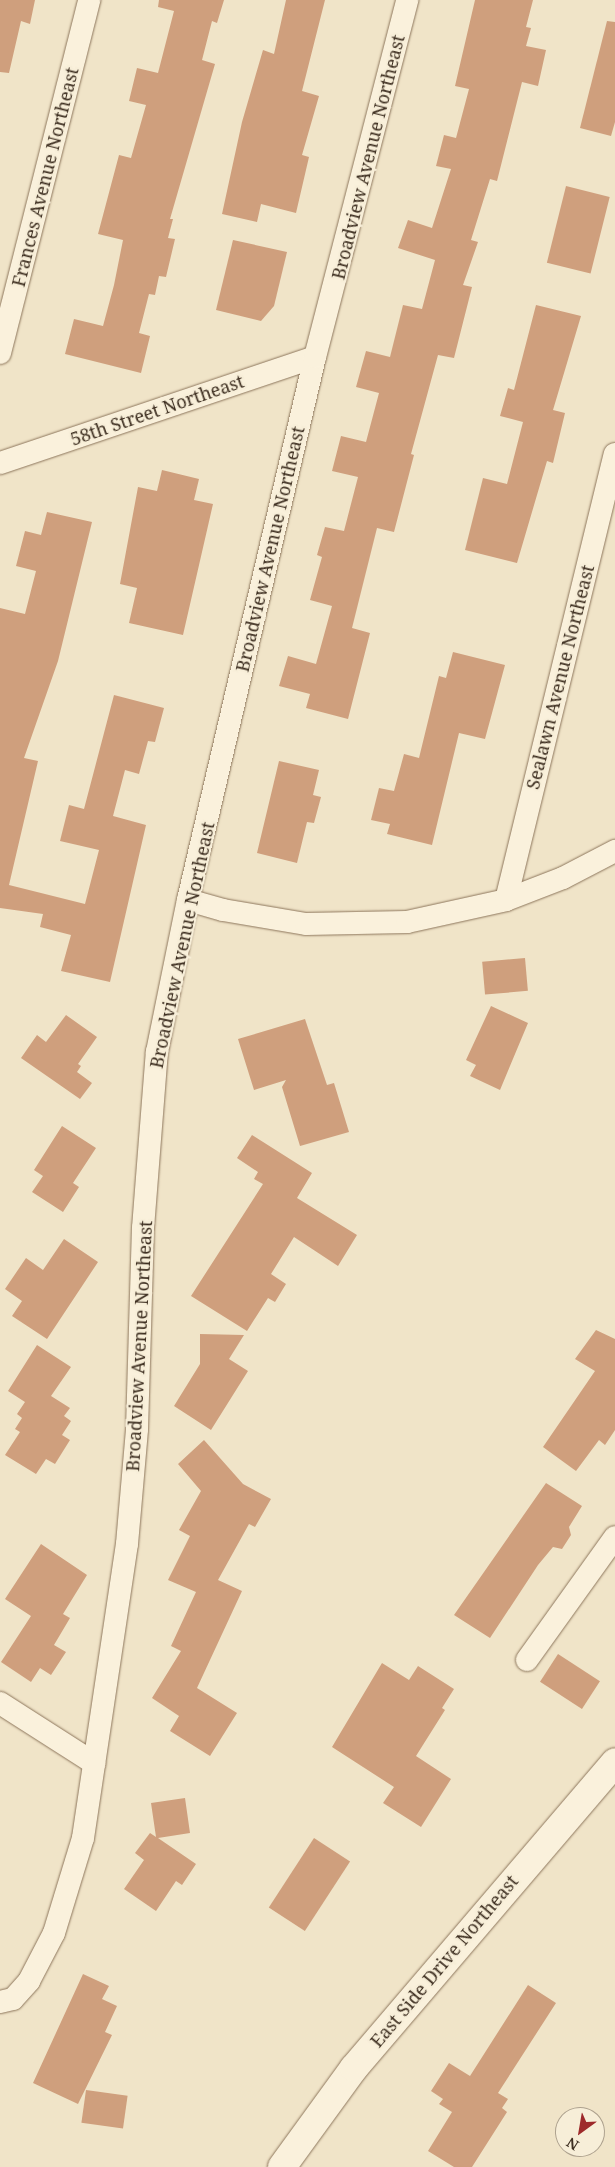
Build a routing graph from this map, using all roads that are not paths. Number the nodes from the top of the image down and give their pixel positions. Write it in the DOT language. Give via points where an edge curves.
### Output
graph roads {
  1 [pos="89,0"];
  2 [pos="407,0"];
  3 [pos="0,353"];
  4 [pos="315,357"];
  5 [pos="615,454"];
  6 [pos="0,463"];
  7 [pos="615,851"];
  8 [pos="188,900"];
  9 [pos="506,900"];
  10 [pos="615,1537"];
  11 [pos="526,1660"];
  12 [pos="0,1704"];
  13 [pos="615,1762"];
  14 [pos="94,1763"];
  15 [pos="0,2002"];
  16 [pos="282,2167"];
  1 -- 3 [label="street, Frances Avenue Northeast"];
  2 -- 4 [label="street, Broadview Avenue Northeast"];
  4 -- 6 [label="street, 58th Street Northeast"];
  4 -- 8 [label="street, Broadview Avenue Northeast"];
  5 -- 9 [label="street, Sealawn Avenue Northeast"];
  7 -- 9 [label="street" via="564,878"];
  8 -- 9 [label="street" via="278,920 360,925 456,914"];
  8 -- 14 [label="street, Broadview Avenue Northeast" via="157,1052 143,1228 135,1458 127,1544"];
  10 -- 11 [label="street"];
  12 -- 14 [label="street"];
  13 -- 16 [label="main road, East Side Drive Northeast" via="354,2068"];
  14 -- 15 [label="street, Broadview Avenue Northeast" via="83,1838 54,1933 29,1980 14,1999"];
}
